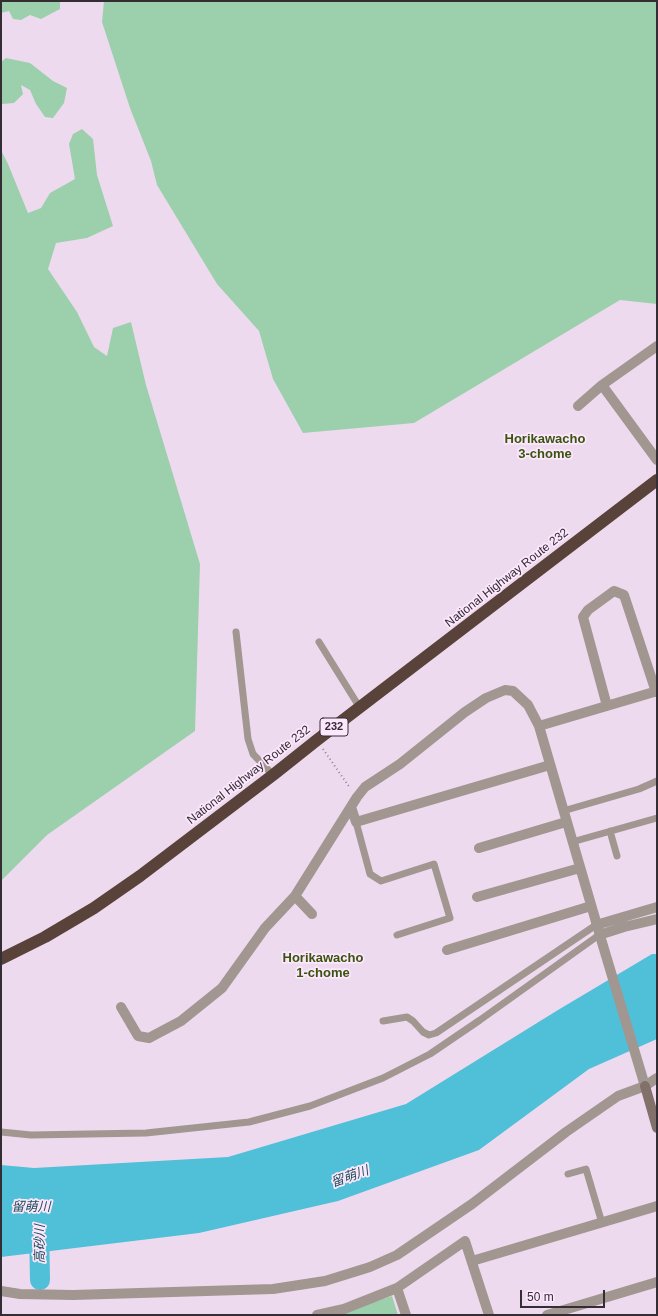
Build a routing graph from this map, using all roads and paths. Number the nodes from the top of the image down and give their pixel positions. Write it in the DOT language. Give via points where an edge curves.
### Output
graph roads {
  1 [pos="656,349"];
  2 [pos="602,385"];
  3 [pos="578,406"];
  4 [pos="657,460"];
  5 [pos="657,480"];
  6 [pos="236,632"];
  7 [pos="320,642"];
  8 [pos="657,691"];
  9 [pos="607,706"];
  10 [pos="360,708"];
  11 [pos="539,726"];
  12 [pos="318,740"];
  13 [pos="550,765"];
  14 [pos="273,776"];
  15 [pos="657,780"];
  16 [pos="357,797"];
  17 [pos="351,807"];
  18 [pos="563,811"];
  19 [pos="657,818"];
  20 [pos="356,822"];
  21 [pos="566,822"];
  22 [pos="610,831"];
  23 [pos="572,842"];
  24 [pos="479,848"];
  25 [pos="617,856"];
  26 [pos="580,868"];
  27 [pos="295,896"];
  28 [pos="477,897"];
  29 [pos="591,906"];
  30 [pos="657,907"];
  31 [pos="312,914"];
  32 [pos="657,919"];
  33 [pos="596,925"];
  34 [pos="397,935"];
  35 [pos="600,937"];
  36 [pos="447,950"];
  37 [pos="1,959"];
  38 [pos="121,1007"];
  39 [pos="383,1021"];
  40 [pos="657,1078"];
  41 [pos="644,1082"];
  42 [pos="657,1127"];
  43 [pos="1,1132"];
  44 [pos="568,1174"];
  45 [pos="657,1206"];
  46 [pos="602,1223"];
  47 [pos="472,1261"];
  48 [pos="656,1284"];
  49 [pos="397,1288"];
  50 [pos="1,1291"];
  51 [pos="317,1315"];
  52 [pos="406,1315"];
  53 [pos="489,1315"];
  54 [pos="547,1315"];
  1 -- 2 [label="street"];
  2 -- 3 [label="street"];
  2 -- 4 [label="street"];
  5 -- 10 [label="highway, National Highway Route 232 / 232"];
  6 -- 14 [label="lane" via="248,739 253,754"];
  7 -- 10 [label="lane"];
  8 -- 9 [label="street"];
  8 -- 9 [label="street" via="624,595 614,591 588,610 583,617"];
  9 -- 11 [label="street"];
  10 -- 12 [label="highway, National Highway Route 232 / 232"];
  11 -- 13 [label="street"];
  11 -- 16 [label="street" via="528,705 514,691 505,690 486,698 465,712 400,764 366,787"];
  12 -- 14 [label="highway, National Highway Route 232 / 232"];
  12 -- 16 [label="path"];
  13 -- 18 [label="street"];
  13 -- 20 [label="street"];
  14 -- 37 [label="highway, National Highway Route 232 / 232" via="94,908"];
  15 -- 18 [label="lane" via="639,789"];
  16 -- 17 [label="street"];
  17 -- 20 [label="street"];
  17 -- 27 [label="street"];
  18 -- 21 [label="street"];
  19 -- 22 [label="lane"];
  20 -- 34 [label="lane" via="370,874 381,881 434,864 450,918"];
  21 -- 23 [label="street"];
  21 -- 24 [label="street"];
  22 -- 23 [label="lane"];
  22 -- 25 [label="lane"];
  23 -- 26 [label="street"];
  26 -- 28 [label="street"];
  26 -- 29 [label="street"];
  27 -- 31 [label="street"];
  27 -- 38 [label="street" via="265,928 222,988 181,1021 149,1038 138,1036"];
  29 -- 33 [label="street"];
  29 -- 36 [label="street"];
  30 -- 33 [label="street"];
  32 -- 35 [label="street" via="624,927"];
  33 -- 35 [label="street"];
  33 -- 39 [label="lane" via="436,1033 428,1035 407,1017"];
  35 -- 41 [label="street"];
  35 -- 43 [label="lane" via="430,1054 383,1078 310,1106 249,1122 146,1133 31,1135"];
  40 -- 41 [label="street"];
  41 -- 42 [label="street"];
  41 -- 50 [label="street" via="618,1096 566,1132 465,1209 397,1255 370,1267 325,1281 273,1289 73,1295"];
  44 -- 46 [label="lane" via="586,1169"];
  45 -- 46 [label="street"];
  46 -- 47 [label="street"];
  47 -- 49 [label="street" via="465,1241"];
  47 -- 53 [label="street"];
  48 -- 54 [label="street"];
  49 -- 51 [label="street" via="344,1309"];
  49 -- 52 [label="street"];
}
